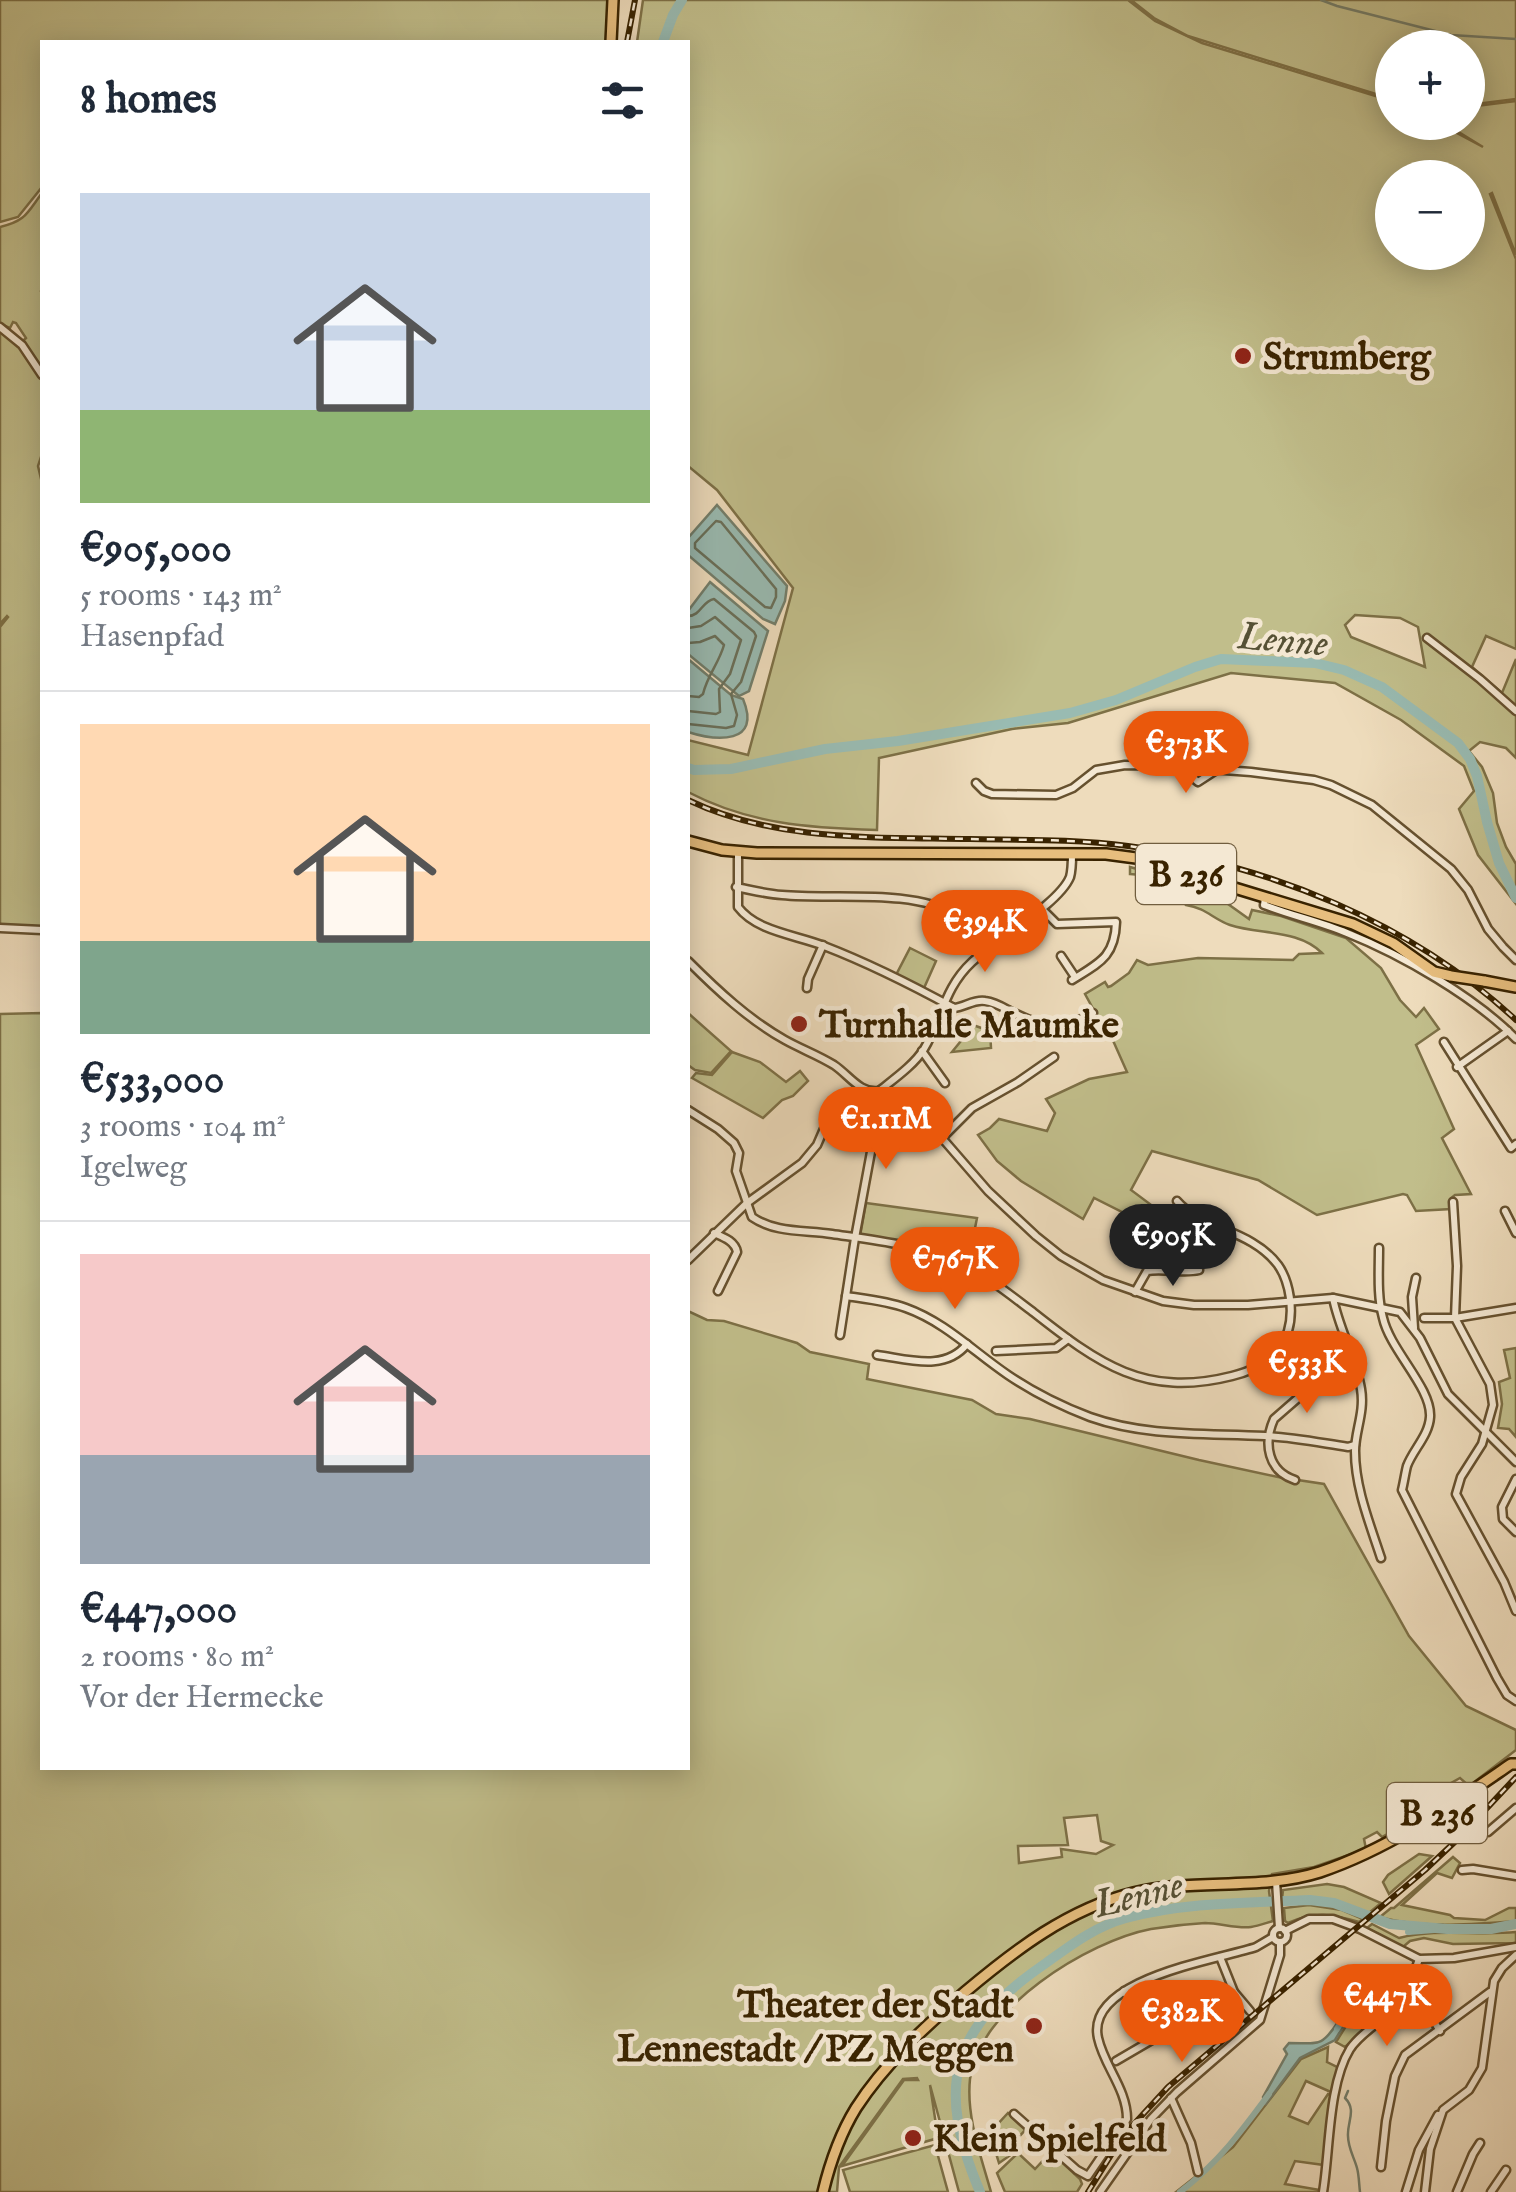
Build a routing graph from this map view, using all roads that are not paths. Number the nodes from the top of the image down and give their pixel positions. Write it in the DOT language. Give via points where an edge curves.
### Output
graph roads {
  1 [pos="614,0"];
  2 [pos="611,40"];
  3 [pos="0,327"];
  4 [pos="40,372"];
  5 [pos="1427,638"];
  6 [pos="1516,710"];
  7 [pos="1194,768"];
  8 [pos="1218,770"];
  9 [pos="976,783"];
  10 [pos="690,841"];
  11 [pos="738,852"];
  12 [pos="1072,854"];
  13 [pos="736,887"];
  14 [pos="1265,898"];
  15 [pos="1042,909"];
  16 [pos="0,928"];
  17 [pos="40,930"];
  18 [pos="823,945"];
  19 [pos="992,946"];
  20 [pos="1060,956"];
  21 [pos="1516,960"];
  22 [pos="690,964"];
  23 [pos="1516,987"];
  24 [pos="807,988"];
  25 [pos="944,1002"];
  26 [pos="1093,1013"];
  27 [pos="1508,1031"];
  28 [pos="1516,1039"];
  29 [pos="1444,1042"];
  30 [pos="922,1051"];
  31 [pos="1054,1057"];
  32 [pos="1457,1067"];
  33 [pos="945,1083"];
  34 [pos="864,1090"];
  35 [pos="880,1094"];
  36 [pos="690,1111"];
  37 [pos="942,1138"];
  38 [pos="1516,1144"];
  39 [pos="1177,1201"];
  40 [pos="747,1202"];
  41 [pos="1453,1202"];
  42 [pos="1505,1211"];
  43 [pos="714,1233"];
  44 [pos="1516,1233"];
  45 [pos="854,1238"];
  46 [pos="1380,1248"];
  47 [pos="690,1258"];
  48 [pos="1199,1270"];
  49 [pos="1416,1278"];
  50 [pos="718,1291"];
  51 [pos="1135,1292"];
  52 [pos="846,1296"];
  53 [pos="1333,1298"];
  54 [pos="1290,1302"];
  55 [pos="1382,1308"];
  56 [pos="1516,1308"];
  57 [pos="1424,1318"];
  58 [pos="1456,1318"];
  59 [pos="1414,1329"];
  60 [pos="840,1335"];
  61 [pos="1068,1339"];
  62 [pos="968,1344"];
  63 [pos="996,1351"];
  64 [pos="877,1355"];
  65 [pos="1321,1378"];
  66 [pos="1486,1431"];
  67 [pos="1269,1436"];
  68 [pos="1354,1445"];
  69 [pos="1516,1462"];
  70 [pos="1516,1479"];
  71 [pos="1295,1480"];
  72 [pos="1516,1532"];
  73 [pos="1380,1558"];
  74 [pos="1516,1611"];
  75 [pos="1516,1700"];
  76 [pos="1515,1762"];
  77 [pos="1516,1808"];
  78 [pos="1488,1832"];
  79 [pos="1462,1870"];
  80 [pos="1516,1876"];
  81 [pos="1276,1886"];
  82 [pos="1281,1927"];
  83 [pos="1277,1939"];
  84 [pos="1516,1947"];
  85 [pos="1516,1956"];
  86 [pos="1220,1958"];
  87 [pos="1418,1959"];
  88 [pos="1414,1973"];
  89 [pos="1124,1991"];
  90 [pos="1234,1992"];
  91 [pos="1491,1992"];
  92 [pos="1250,2012"];
  93 [pos="1440,2030"];
  94 [pos="1155,2038"];
  95 [pos="1116,2061"];
  96 [pos="1171,2098"];
  97 [pos="1442,2110"];
  98 [pos="1014,2114"];
  99 [pos="1480,2143"];
  100 [pos="1381,2167"];
  101 [pos="1506,2170"];
  102 [pos="1198,2172"];
  103 [pos="823,2192"];
  104 [pos="1100,2192"];
  105 [pos="1322,2192"];
  106 [pos="1406,2192"];
  107 [pos="1425,2192"];
  108 [pos="1456,2192"];
  109 [pos="1491,2192"];
  1 -- 2 [label="main road"];
  3 -- 4 [label="street"];
  5 -- 6 [label="street"];
  7 -- 8 [label="street"];
  7 -- 8 [label="street" via="1191,776 1198,782"];
  7 -- 9 [label="street" via="1101,768 1048,796 992,794"];
  8 -- 21 [label="street" via="1314,780 1363,799 1450,869"];
  10 -- 11 [label="main road, B 236"];
  11 -- 12 [label="main road, B 236"];
  11 -- 13 [label="street"];
  12 -- 14 [label="main road, B 236" via="1136,858"];
  12 -- 15 [label="street" via="1069,878"];
  13 -- 18 [label="street" via="738,907 748,918"];
  13 -- 19 [label="street" via="928,904 956,914"];
  14 -- 23 [label="main road, B 236, bridge" via="1353,924 1434,972"];
  14 -- 27 [label="street" via="1264,905 1391,954"];
  15 -- 19 [label="street"];
  15 -- 20 [label="street" via="1064,925 1116,922 1116,940 1105,957 1073,978"];
  16 -- 17 [label="street"];
  18 -- 24 [label="street"];
  18 -- 25 [label="street"];
  19 -- 25 [label="street" via="958,976"];
  22 -- 34 [label="street" via="748,1014"];
  25 -- 26 [label="street" via="957,1008 988,1001 1046,1026 1074,1024"];
  25 -- 30 [label="street"];
  27 -- 28 [label="street"];
  27 -- 32 [label="street"];
  29 -- 32 [label="street"];
  30 -- 33 [label="street"];
  30 -- 35 [label="street"];
  31 -- 37 [label="street" via="972,1108"];
  32 -- 38 [label="street" via="1511,1148"];
  34 -- 35 [label="street"];
  34 -- 40 [label="street" via="830,1115 802,1162"];
  35 -- 37 [label="street"];
  35 -- 45 [label="street"];
  36 -- 40 [label="street" via="734,1142"];
  37 -- 51 [label="street" via="1048,1246"];
  39 -- 54 [label="street" via="1263,1250 1283,1274"];
  40 -- 43 [label="street"];
  40 -- 45 [label="street" via="752,1217 771,1228"];
  41 -- 58 [label="street"];
  42 -- 44 [label="street"];
  43 -- 47 [label="street"];
  43 -- 50 [label="street" via="737,1252"];
  45 -- 52 [label="street"];
  45 -- 61 [label="street" via="961,1264"];
  46 -- 55 [label="street"];
  48 -- 51 [label="street" via="1147,1271"];
  49 -- 59 [label="street"];
  51 -- 54 [label="street" via="1194,1305"];
  52 -- 60 [label="street"];
  52 -- 62 [label="street" via="908,1308"];
  53 -- 54 [label="street"];
  53 -- 55 [label="street"];
  53 -- 68 [label="street" via="1362,1389"];
  54 -- 61 [label="street" via="1286,1338 1271,1358 1212,1381 1170,1384 1130,1374"];
  55 -- 59 [label="street" via="1400,1312"];
  55 -- 75 [label="street" via="1388,1333 1431,1412 1402,1490 1497,1678"];
  56 -- 58 [label="street"];
  57 -- 58 [label="street"];
  58 -- 66 [label="street" via="1490,1384 1494,1405"];
  59 -- 66 [label="street" via="1448,1394"];
  61 -- 63 [label="street" via="1056,1348"];
  62 -- 64 [label="street" via="934,1362"];
  62 -- 67 [label="street" via="1037,1393 1093,1418 1182,1434"];
  65 -- 67 [label="street" via="1274,1419"];
  66 -- 69 [label="street"];
  66 -- 74 [label="street" via="1456,1494"];
  67 -- 68 [label="street"];
  67 -- 71 [label="street" via="1272,1463"];
  68 -- 73 [label="street" via="1356,1477"];
  70 -- 72 [label="street" via="1502,1507"];
  76 -- 81 [label="main road, B 236" via="1379,1848"];
  77 -- 78 [label="street"];
  79 -- 80 [label="street"];
  81 -- 82 [label="street"];
  81 -- 103 [label="main road, B 236" via="1180,1884 1113,1898 1013,1953 886,2068 846,2126"];
  82 -- 83 [label="street" via="1286,1937"];
  82 -- 87 [label="street" via="1333,1919"];
  83 -- 86 [label="street"];
  83 -- 96 [label="street" via="1280,1955 1260,2020"];
  84 -- 87 [label="street"];
  85 -- 91 [label="street" via="1498,1973"];
  86 -- 89 [label="street"];
  86 -- 90 [label="street"];
  87 -- 88 [label="street"];
  88 -- 93 [label="street"];
  88 -- 105 [label="street" via="1394,2008 1347,2054"];
  89 -- 94 [label="street"];
  89 -- 98 [label="street" via="1105,2007 1097,2029 1127,2119 1088,2176"];
  90 -- 92 [label="street"];
  90 -- 94 [label="street"];
  91 -- 93 [label="street"];
  91 -- 97 [label="street" via="1482,2068 1470,2090"];
  93 -- 100 [label="street" via="1399,2065"];
  94 -- 95 [label="street"];
  96 -- 102 [label="street"];
  96 -- 104 [label="street"];
  97 -- 106 [label="street" via="1418,2150"];
  97 -- 107 [label="street"];
  99 -- 108 [label="street"];
  101 -- 109 [label="street"];
}
